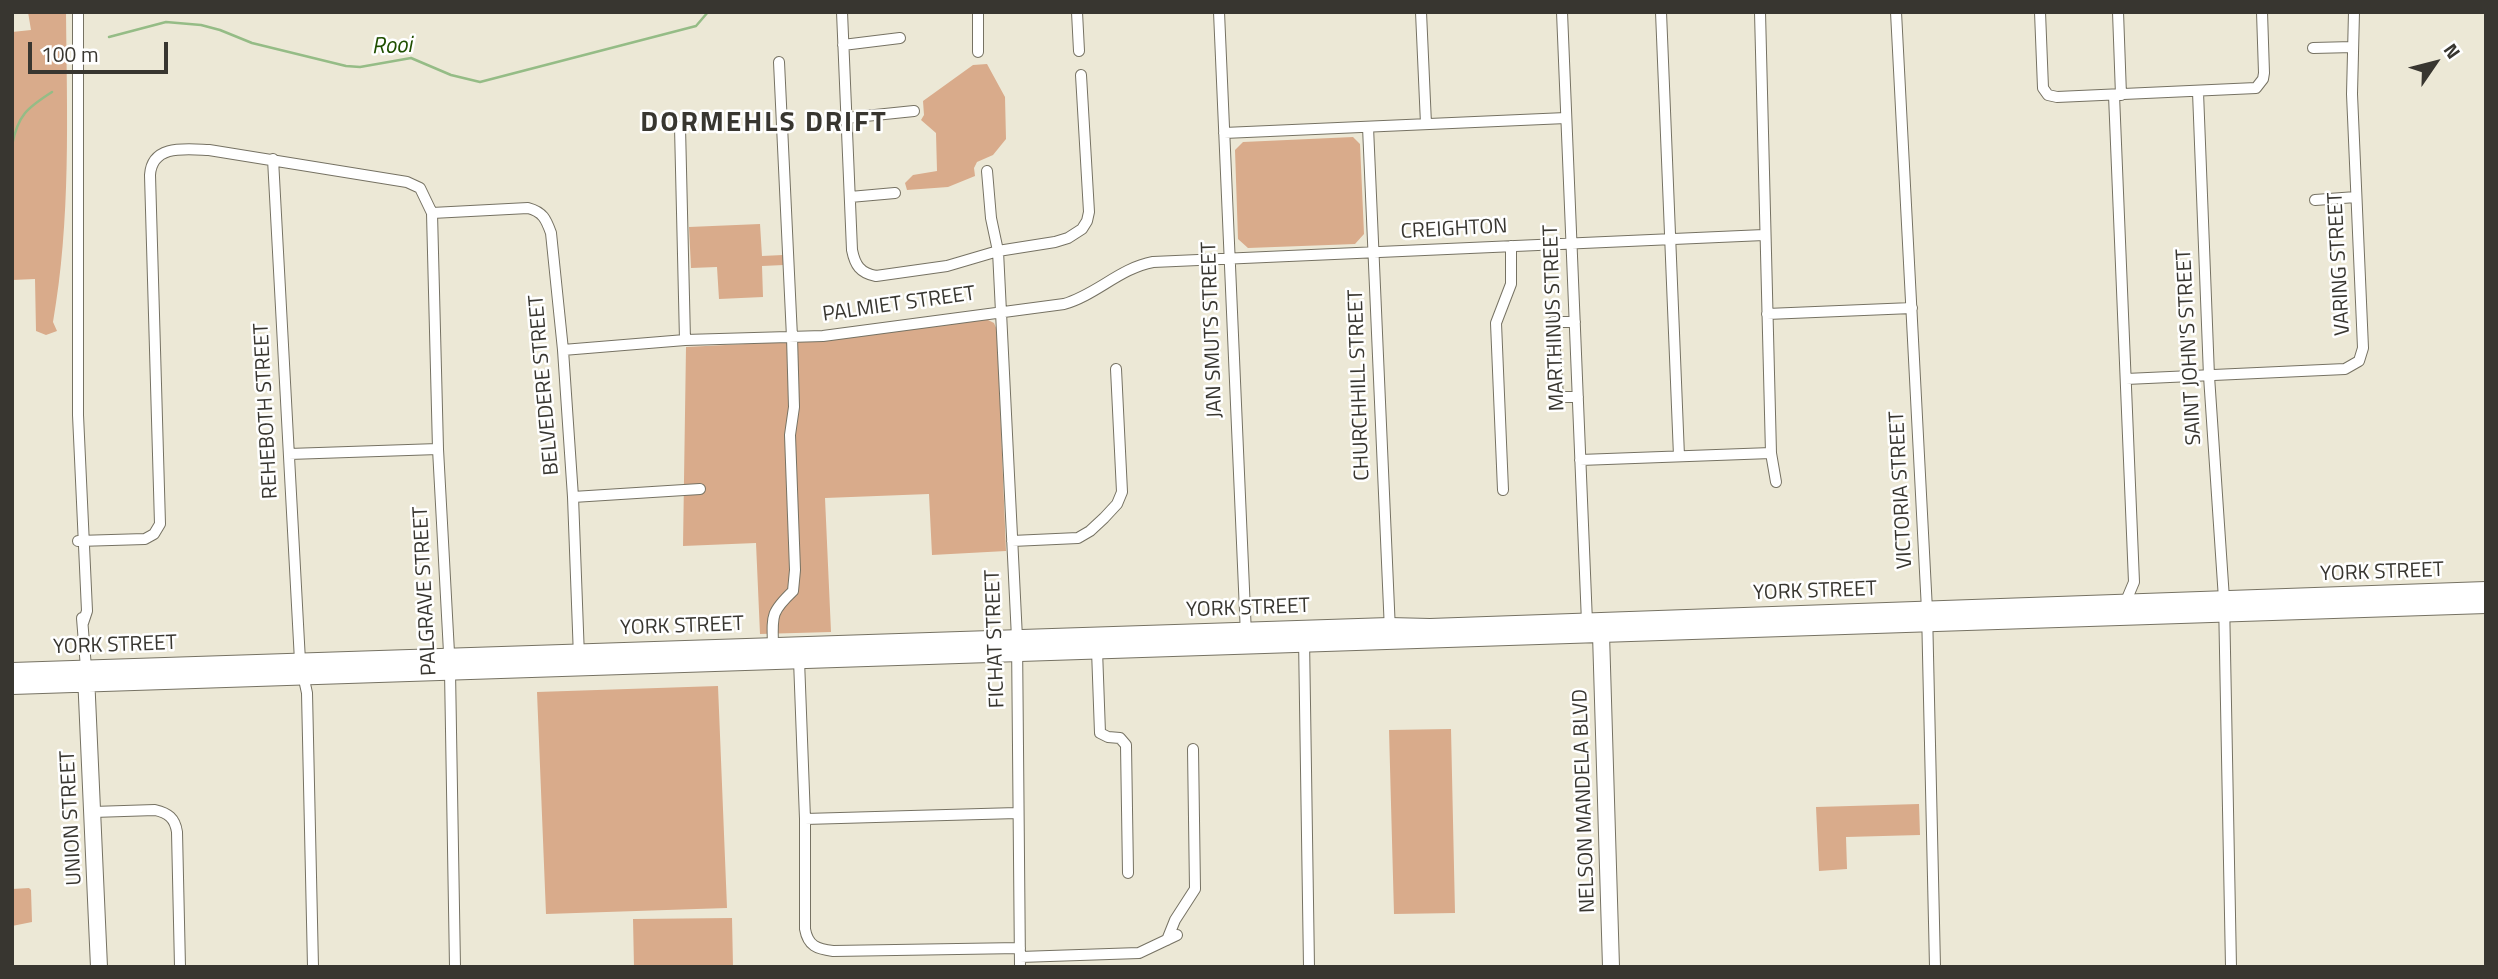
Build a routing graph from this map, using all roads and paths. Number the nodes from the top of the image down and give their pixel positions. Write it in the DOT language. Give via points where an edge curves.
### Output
graph roads {
  1 [pos="78,12"];
  2 [pos="842,12"];
  3 [pos="978,12"];
  4 [pos="1077,12"];
  5 [pos="1219,12"];
  6 [pos="1421,12"];
  7 [pos="1562,12"];
  8 [pos="1661,12"];
  9 [pos="1760,12"];
  10 [pos="1896,12"];
  11 [pos="2040,12"];
  12 [pos="2118,12"];
  13 [pos="2262,12"];
  14 [pos="2354,12"];
  15 [pos="900,38"];
  16 [pos="843,45"];
  17 [pos="2353,47"];
  18 [pos="2312,48"];
  19 [pos="1079,51"];
  20 [pos="978,52"];
  21 [pos="779,62"];
  22 [pos="1081,75"];
  23 [pos="2198,92"];
  24 [pos="2118,95"];
  25 [pos="914,111"];
  26 [pos="846,118"];
  27 [pos="1566,118"];
  28 [pos="1426,124"];
  29 [pos="680,127"];
  30 [pos="1368,127"];
  31 [pos="1224,133"];
  32 [pos="273,159"];
  33 [pos="987,171"];
  34 [pos="895,193"];
  35 [pos="850,197"];
  36 [pos="2356,197"];
  37 [pos="2315,200"];
  38 [pos="432,213"];
  39 [pos="1764,235"];
  40 [pos="1670,239"];
  41 [pos="1571,243"];
  42 [pos="1511,246"];
  43 [pos="998,251"];
  44 [pos="1373,253"];
  45 [pos="1229,259"];
  46 [pos="1912,308"];
  47 [pos="1002,310"];
  48 [pos="1767,314"];
  49 [pos="1574,322"];
  50 [pos="792,337"];
  51 [pos="685,340"];
  52 [pos="564,350"];
  53 [pos="1116,369"];
  54 [pos="2210,376"];
  55 [pos="2126,379"];
  56 [pos="1578,397"];
  57 [pos="438,449"];
  58 [pos="1771,453"];
  59 [pos="289,454"];
  60 [pos="1679,456"];
  61 [pos="1580,460"];
  62 [pos="1776,482"];
  63 [pos="700,489"];
  64 [pos="1503,490"];
  65 [pos="573,497"];
  66 [pos="81,541"];
  67 [pos="1012,541"];
  68 [pos="2134,582"];
  69 [pos="2486,590"];
  70 [pos="2126,601"];
  71 [pos="2148,601"];
  72 [pos="2224,606"];
  73 [pos="2486,606"];
  74 [pos="1927,617"];
  75 [pos="1587,622"];
  76 [pos="1390,634"];
  77 [pos="1601,634"];
  78 [pos="1304,636"];
  79 [pos="1246,638"];
  80 [pos="774,645"];
  81 [pos="1017,646"];
  82 [pos="1097,650"];
  83 [pos="579,659"];
  84 [pos="799,660"];
  85 [pos="449,664"];
  86 [pos="302,668"];
  87 [pos="12,671"];
  88 [pos="86,676"];
  89 [pos="12,686"];
  90 [pos="1193,749"];
  91 [pos="93,812"];
  92 [pos="1017,813"];
  93 [pos="805,819"];
  94 [pos="1128,873"];
  95 [pos="1020,957"];
  96 [pos="99,967"];
  97 [pos="180,967"];
  98 [pos="313,967"];
  99 [pos="455,967"];
  100 [pos="1309,967"];
  101 [pos="1611,967"];
  102 [pos="1935,967"];
  103 [pos="2231,967"];
  1 -- 66 [label="street"];
  2 -- 16 [label="street"];
  3 -- 20 [label="street"];
  4 -- 19 [label="street"];
  5 -- 31 [label="street, JAN SMUTS STREET"];
  6 -- 28 [label="street"];
  7 -- 27 [label="street, MARTHINUS STREET"];
  8 -- 40 [label="street"];
  9 -- 39 [label="street"];
  10 -- 46 [label="street, VICTORIA STREET"];
  11 -- 24 [label="street" via="2043,88 2048,95"];
  12 -- 24 [label="street"];
  13 -- 23 [label="street" via="2263,79 2256,88"];
  14 -- 17 [label="street, VARING STREET"];
  15 -- 16 [label="street"];
  16 -- 26 [label="street"];
  17 -- 18 [label="street"];
  17 -- 36 [label="street, VARING STREET"];
  21 -- 50 [label="street"];
  22 -- 43 [label="street" via="1087,221 1068,238"];
  23 -- 24 [label="street"];
  23 -- 54 [label="street, SAINT JOHN'S STREET"];
  24 -- 55 [label="street"];
  25 -- 26 [label="street"];
  26 -- 35 [label="street"];
  27 -- 28 [label="street"];
  27 -- 41 [label="street, MARTHINUS STREET"];
  28 -- 30 [label="street"];
  29 -- 51 [label="street"];
  30 -- 31 [label="street"];
  30 -- 44 [label="street, CHURCHHILL STREET"];
  31 -- 45 [label="street, JAN SMUTS STREET"];
  32 -- 38 [label="street" via="415,184"];
  32 -- 59 [label="street, REHEBOTH STREET"];
  32 -- 66 [label="street" via="185,149 155,158 150,174 160,524 145,539"];
  33 -- 43 [label="street, FICHAT STREET"];
  34 -- 35 [label="street"];
  35 -- 43 [label="street" via="854,260 868,274 947,265"];
  36 -- 37 [label="street"];
  36 -- 54 [label="street, VARING STREET" via="2363,348 2359,361 2345,369"];
  38 -- 52 [label="street, BELVEDERE STREET" via="528,208 546,219"];
  38 -- 57 [label="street, PALGRAVE STREET"];
  39 -- 40 [label="street, CREIGHTON"];
  39 -- 48 [label="street"];
  40 -- 41 [label="street, CREIGHTON"];
  40 -- 60 [label="street"];
  41 -- 42 [label="street, CREIGHTON"];
  41 -- 49 [label="street, MARTHINUS STREET"];
  42 -- 44 [label="street, CREIGHTON"];
  42 -- 64 [label="street" via="1511,284 1496,323"];
  43 -- 47 [label="street, FICHAT STREET"];
  44 -- 45 [label="street, CREIGHTON"];
  44 -- 76 [label="street, CHURCHHILL STREET"];
  45 -- 47 [label="street, PALMIET STREET" via="1143,264 1070,302"];
  45 -- 79 [label="street, JAN SMUTS STREET"];
  46 -- 48 [label="street"];
  46 -- 74 [label="street, VICTORIA STREET"];
  47 -- 50 [label="street, PALMIET STREET"];
  47 -- 67 [label="street, FICHAT STREET"];
  48 -- 58 [label="street"];
  49 -- 56 [label="street, MARTHINUS STREET"];
  49 -- 56 [label="street" via="1553,322 1558,397"];
  50 -- 51 [label="street, PALMIET STREET"];
  50 -- 80 [label="street" via="795,584 774,614"];
  51 -- 52 [label="street, PALMIET STREET"];
  52 -- 65 [label="street, BELVEDERE STREET"];
  53 -- 67 [label="street" via="1122,492 1117,504 1078,538"];
  54 -- 55 [label="street"];
  54 -- 72 [label="street, SAINT JOHN'S STREET"];
  55 -- 68 [label="street"];
  56 -- 61 [label="street, MARTHINUS STREET"];
  57 -- 59 [label="street"];
  57 -- 85 [label="street, PALGRAVE STREET"];
  58 -- 60 [label="street"];
  58 -- 62 [label="street"];
  59 -- 86 [label="street, REHEBOTH STREET"];
  60 -- 61 [label="street"];
  61 -- 75 [label="street, MARTHINUS STREET"];
  63 -- 65 [label="street"];
  65 -- 83 [label="street, BELVEDERE STREET"];
  66 -- 88 [label="street"];
  67 -- 81 [label="street, FICHAT STREET"];
  68 -- 70 [label="street"];
  68 -- 71 [label="street"];
  69 -- 72 [label="main road, YORK STREET"];
  70 -- 71 [label="main road, YORK STREET"];
  70 -- 74 [label="main road, YORK STREET"];
  71 -- 72 [label="main road, YORK STREET"];
  72 -- 73 [label="main road, YORK STREET"];
  72 -- 74 [label="main road, YORK STREET"];
  72 -- 103 [label="street, SAINT JOHN'S STREET"];
  74 -- 75 [label="main road, YORK STREET"];
  74 -- 77 [label="main road, YORK STREET"];
  74 -- 102 [label="street, VICTORIA STREET"];
  75 -- 76 [label="main road, YORK STREET" via="1430,627"];
  75 -- 77 [label="main road"];
  76 -- 77 [label="main road, YORK STREET"];
  76 -- 78 [label="main road, YORK STREET"];
  77 -- 101 [label="main road, NELSON MANDELA BLVD"];
  78 -- 79 [label="main road, YORK STREET"];
  78 -- 100 [label="street"];
  79 -- 81 [label="main road, YORK STREET"];
  79 -- 82 [label="main road, YORK STREET"];
  80 -- 81 [label="main road, YORK STREET"];
  80 -- 83 [label="main road, YORK STREET"];
  81 -- 82 [label="main road, YORK STREET"];
  81 -- 84 [label="main road, YORK STREET"];
  81 -- 92 [label="street, FICHAT STREET"];
  82 -- 94 [label="street" via="1100,733 1120,738 1126,745"];
  83 -- 84 [label="main road, YORK STREET"];
  83 -- 85 [label="main road, YORK STREET"];
  84 -- 93 [label="street"];
  85 -- 86 [label="main road, YORK STREET"];
  85 -- 99 [label="street, PALGRAVE STREET"];
  86 -- 88 [label="main road, YORK STREET"];
  86 -- 98 [label="street, REHEBOTH STREET" via="307,693"];
  87 -- 88 [label="main road, YORK STREET"];
  88 -- 89 [label="main road, YORK STREET"];
  88 -- 91 [label="main road, UNION STREET"];
  90 -- 95 [label="street" via="1195,889 1175,919 1172,937 1139,953"];
  91 -- 96 [label="main road, UNION STREET"];
  91 -- 97 [label="street" via="156,810 174,820"];
  92 -- 93 [label="street"];
  92 -- 95 [label="street, FICHAT STREET"];
  93 -- 95 [label="street" via="805,929 815,947"];
}
